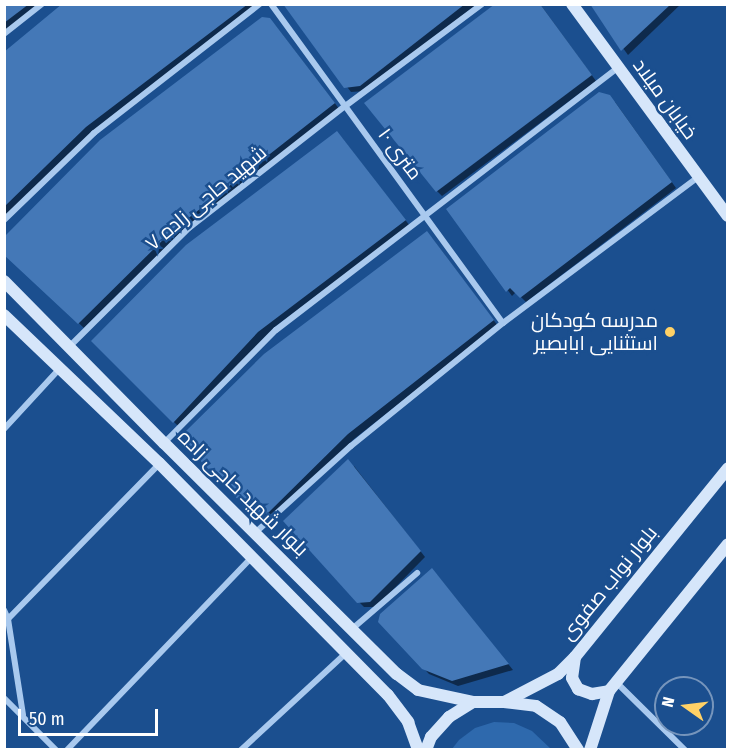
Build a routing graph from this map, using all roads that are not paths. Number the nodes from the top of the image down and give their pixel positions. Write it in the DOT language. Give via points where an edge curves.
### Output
graph roads {
  1 [pos="42,4"];
  2 [pos="260,4"];
  3 [pos="271,4"];
  4 [pos="482,4"];
  5 [pos="572,4"];
  6 [pos="4,34"];
  7 [pos="618,68"];
  8 [pos="344,107"];
  9 [pos="698,177"];
  10 [pos="424,215"];
  11 [pos="728,216"];
  12 [pos="4,220"];
  13 [pos="4,280"];
  14 [pos="4,315"];
  15 [pos="502,323"];
  16 [pos="70,346"];
  17 [pos="61,366"];
  18 [pos="4,429"];
  19 [pos="164,443"];
  20 [pos="159,463"];
  21 [pos="728,468"];
  22 [pos="256,532"];
  23 [pos="728,544"];
  24 [pos="252,557"];
  25 [pos="417,573"];
  26 [pos="4,610"];
  27 [pos="8,619"];
  28 [pos="352,629"];
  29 [pos="347,653"];
  30 [pos="574,657"];
  31 [pos="613,687"];
  32 [pos="4,698"];
  33 [pos="473,702"];
  34 [pos="504,702"];
  35 [pos="23,715"];
  36 [pos="56,750"];
  37 [pos="67,750"];
  38 [pos="242,750"];
  39 [pos="418,750"];
  40 [pos="426,750"];
  41 [pos="578,750"];
  42 [pos="590,750"];
  43 [pos="684,750"];
  1 -- 6 [label="street"];
  2 -- 12 [label="street" via="94,133"];
  3 -- 8 [label="street, ۱۰ متری"];
  4 -- 8 [label="street, شهید حاجی زاده ۷"];
  5 -- 7 [label="street, خیابان میلاد"];
  7 -- 9 [label="street, خیابان میلاد"];
  7 -- 10 [label="street"];
  8 -- 10 [label="street, ۱۰ متری"];
  8 -- 16 [label="street, شهید حاجی زاده ۷" via="189,228"];
  9 -- 11 [label="street, خیابان میلاد"];
  9 -- 15 [label="street"];
  10 -- 15 [label="street, ۱۰ متری"];
  10 -- 19 [label="street" via="276,330"];
  13 -- 16 [label="street, بلوار شهید حاجی زاده"];
  14 -- 17 [label="street, بلوار شهید حاجی زاده"];
  15 -- 22 [label="street" via="351,446"];
  16 -- 19 [label="street, بلوار شهید حاجی زاده"];
  17 -- 18 [label="street"];
  17 -- 20 [label="street, بلوار شهید حاجی زاده"];
  19 -- 22 [label="street, بلوار شهید حاجی زاده"];
  20 -- 24 [label="street, بلوار شهید حاجی زاده"];
  20 -- 27 [label="street"];
  21 -- 30 [label="street, بلوار نواب صفوی"];
  22 -- 28 [label="street, بلوار شهید حاجی زاده"];
  23 -- 31 [label="street"];
  24 -- 29 [label="street, بلوار شهید حاجی زاده"];
  24 -- 37 [label="street"];
  25 -- 28 [label="street"];
  26 -- 27 [label="street"];
  27 -- 35 [label="street"];
  28 -- 33 [label="street, بلوار شهید حاجی زاده" via="418,690"];
  29 -- 38 [label="street"];
  29 -- 39 [label="street, بلوار شهید حاجی زاده" via="408,722"];
  30 -- 31 [label="street" via="572,678 578,689 592,694"];
  30 -- 34 [label="street, بلوار نواب صفوی" via="558,674"];
  31 -- 42 [label="street"];
  31 -- 43 [label="street"];
  32 -- 35 [label="street"];
  33 -- 34 [label="street, بلوار شهید حاجی زاده"];
  33 -- 40 [label="street" via="449,717 431,737"];
  34 -- 41 [label="street, بلوار شهید حاجی زاده" via="536,706 560,722"];
  35 -- 36 [label="street"];
}
